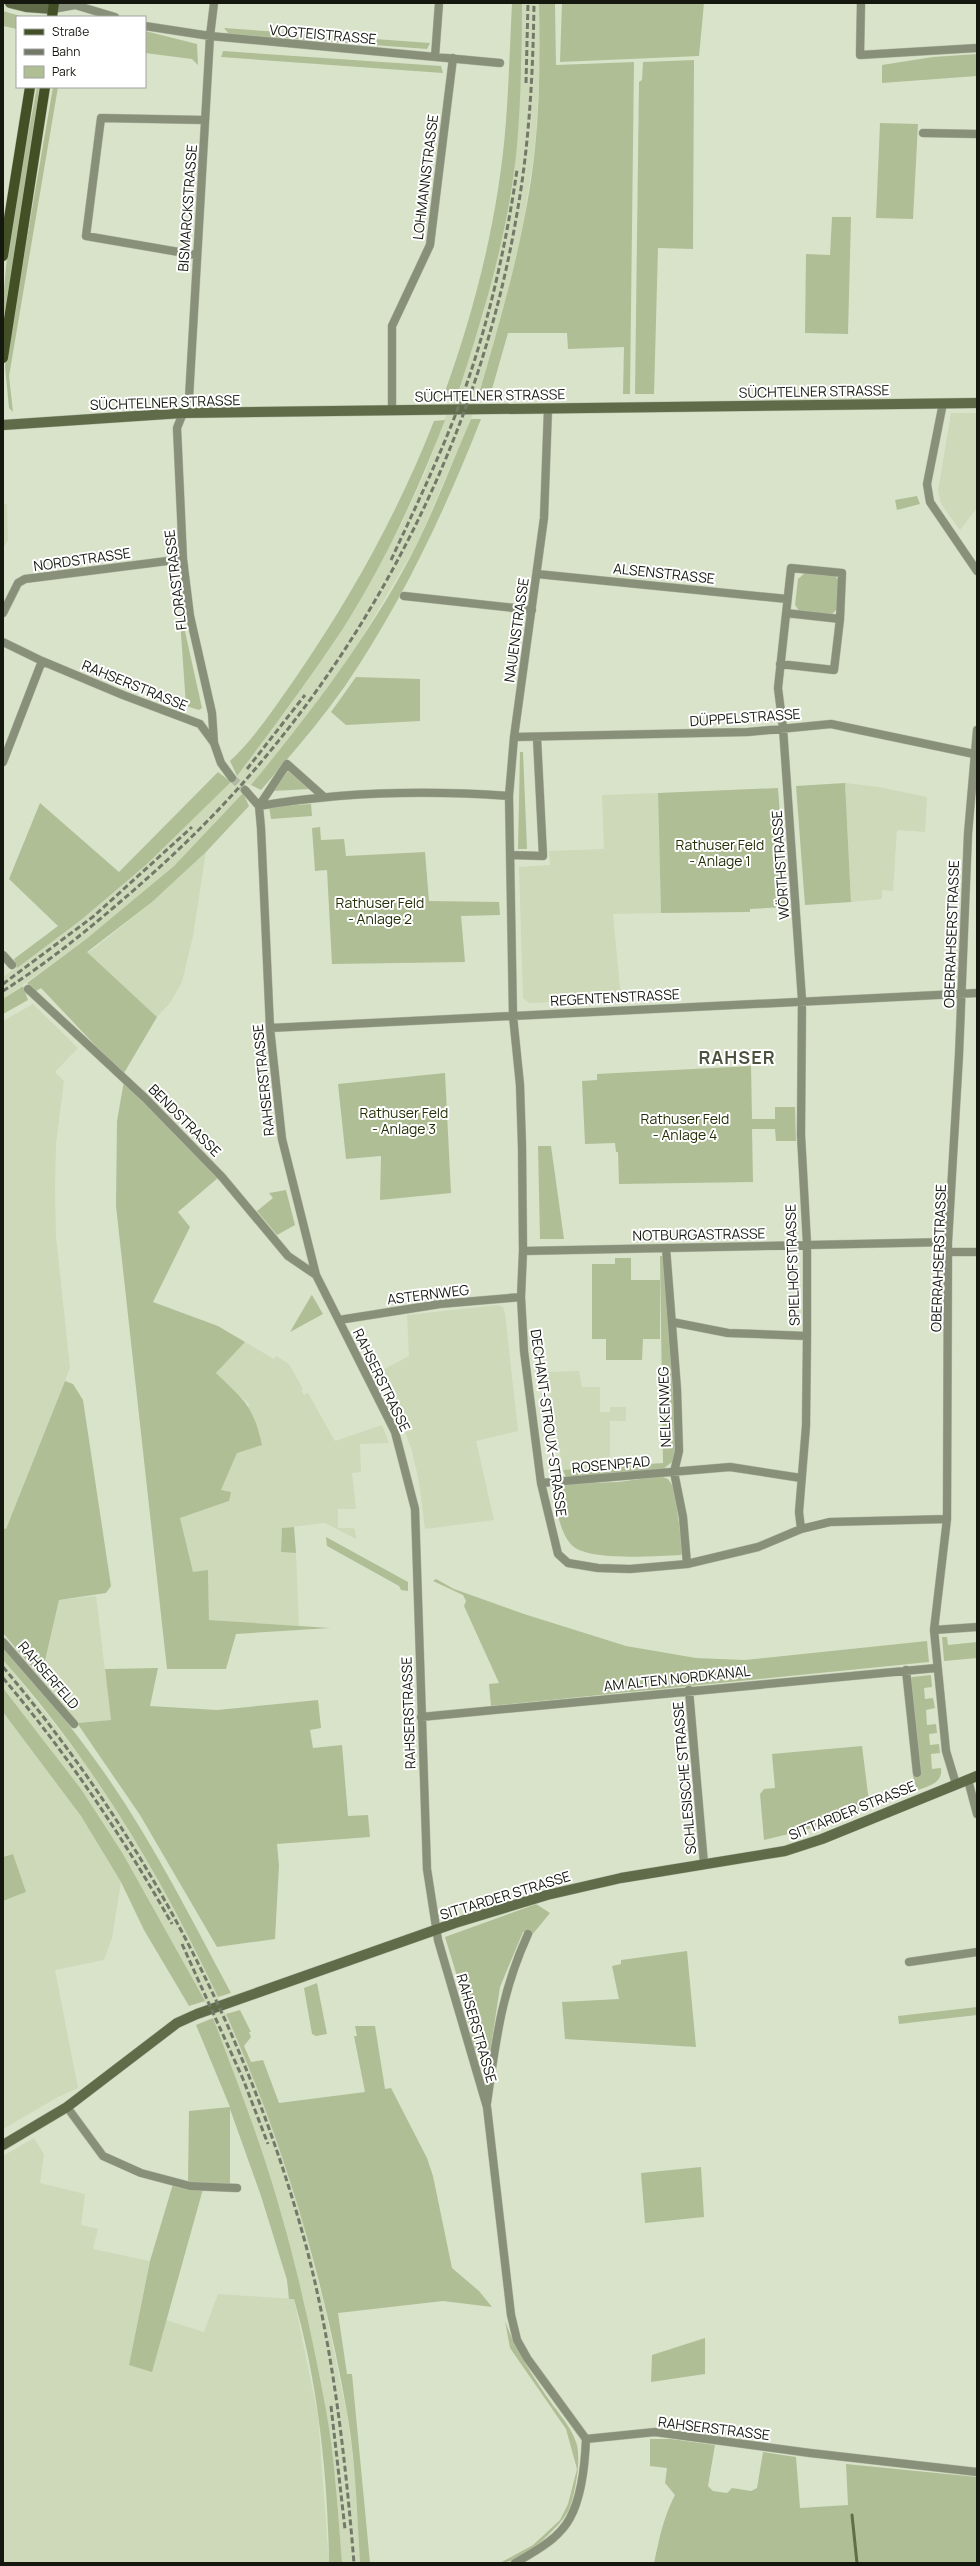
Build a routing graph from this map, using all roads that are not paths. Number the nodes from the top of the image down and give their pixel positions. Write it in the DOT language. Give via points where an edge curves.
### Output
graph roads {
  1 [pos="10,3"];
  2 [pos="214,3"];
  3 [pos="439,3"];
  4 [pos="861,3"];
  5 [pos="52,11"];
  6 [pos="112,16"];
  7 [pos="146,26"];
  8 [pos="210,36"];
  9 [pos="977,48"];
  10 [pos="435,57"];
  11 [pos="453,58"];
  12 [pos="500,63"];
  13 [pos="30,88"];
  14 [pos="45,88"];
  15 [pos="205,120"];
  16 [pos="923,132"];
  17 [pos="977,134"];
  18 [pos="196,255"];
  19 [pos="3,256"];
  20 [pos="3,358"];
  21 [pos="943,403"];
  22 [pos="977,403"];
  23 [pos="548,409"];
  24 [pos="392,410"];
  25 [pos="182,413"];
  26 [pos="4,424"];
  27 [pos="183,559"];
  28 [pos="977,571"];
  29 [pos="538,574"];
  30 [pos="404,596"];
  31 [pos="788,599"];
  32 [pos="532,610"];
  33 [pos="3,613"];
  34 [pos="786,614"];
  35 [pos="840,619"];
  36 [pos="3,642"];
  37 [pos="42,661"];
  38 [pos="780,664"];
  39 [pos="783,728"];
  40 [pos="977,730"];
  41 [pos="514,738"];
  42 [pos="537,738"];
  43 [pos="214,743"];
  44 [pos="974,754"];
  45 [pos="3,762"];
  46 [pos="232,778"];
  47 [pos="245,790"];
  48 [pos="323,796"];
  49 [pos="509,796"];
  50 [pos="259,806"];
  51 [pos="510,855"];
  52 [pos="28,989"];
  53 [pos="977,993"];
  54 [pos="962,994"];
  55 [pos="802,1000"];
  56 [pos="514,1016"];
  57 [pos="270,1028"];
  58 [pos="948,1242"];
  59 [pos="807,1244"];
  60 [pos="666,1248"];
  61 [pos="523,1251"];
  62 [pos="949,1252"];
  63 [pos="977,1252"];
  64 [pos="316,1275"];
  65 [pos="521,1297"];
  66 [pos="339,1320"];
  67 [pos="672,1322"];
  68 [pos="807,1336"];
  69 [pos="674,1472"];
  70 [pos="801,1478"];
  71 [pos="541,1483"];
  72 [pos="947,1519"];
  73 [pos="801,1529"];
  74 [pos="687,1564"];
  75 [pos="977,1627"];
  76 [pos="934,1630"];
  77 [pos="3,1642"];
  78 [pos="936,1668"];
  79 [pos="906,1670"];
  80 [pos="689,1690"];
  81 [pos="421,1717"];
  82 [pos="74,1724"];
  83 [pos="917,1773"];
  84 [pos="973,1778"];
  85 [pos="956,1784"];
  86 [pos="977,1814"];
  87 [pos="704,1864"];
  88 [pos="436,1930"];
  89 [pos="528,1934"];
  90 [pos="977,1952"];
  91 [pos="909,1962"];
  92 [pos="67,2107"];
  93 [pos="487,2107"];
  94 [pos="3,2145"];
  95 [pos="237,2188"];
  96 [pos="586,2439"];
  97 [pos="977,2472"];
  98 [pos="515,2563"];
  1 -- 5 [label="street"];
  2 -- 8 [label="street, BISMARCKSTRASSE"];
  3 -- 10 [label="street"];
  4 -- 9 [label="street" via="860,55"];
  5 -- 6 [label="street" via="75,5"];
  7 -- 8 [label="street, VOGTEISTRASSE"];
  8 -- 10 [label="street, VOGTEISTRASSE"];
  8 -- 15 [label="street, BISMARCKSTRASSE"];
  10 -- 11 [label="street, VOGTEISTRASSE"];
  11 -- 12 [label="street, VOGTEISTRASSE"];
  11 -- 24 [label="street, LOHMANNSTRASSE" via="430,245 392,326"];
  13 -- 19 [label="main road"];
  14 -- 20 [label="main road"];
  15 -- 18 [label="street, BISMARCKSTRASSE"];
  15 -- 18 [label="street" via="101,118 86,236"];
  16 -- 17 [label="street"];
  18 -- 25 [label="street, BISMARCKSTRASSE" via="189,398"];
  21 -- 22 [label="street, SÜCHTELNER STRASSE"];
  21 -- 23 [label="street, SÜCHTELNER STRASSE"];
  21 -- 28 [label="street" via="927,484 930,502"];
  23 -- 24 [label="street, SÜCHTELNER STRASSE"];
  23 -- 29 [label="street, NAUENSTRASSE" via="544,518"];
  24 -- 25 [label="street, SÜCHTELNER STRASSE"];
  25 -- 26 [label="street, SÜCHTELNER STRASSE"];
  25 -- 27 [label="street, FLORASTRASSE" via="177,428"];
  27 -- 33 [label="street, NORDSTRASSE" via="25,579 18,583"];
  27 -- 43 [label="street, FLORASTRASSE" via="190,616 212,713"];
  29 -- 31 [label="street, ALSENSTRASSE"];
  29 -- 32 [label="street, NAUENSTRASSE"];
  30 -- 32 [label="street"];
  31 -- 34 [label="street"];
  31 -- 35 [label="street" via="791,568 842,573"];
  32 -- 41 [label="street, NAUENSTRASSE"];
  34 -- 35 [label="street"];
  34 -- 38 [label="street"];
  35 -- 38 [label="street" via="834,670"];
  36 -- 37 [label="street, RAHSERSTRASSE"];
  37 -- 43 [label="street, RAHSERSTRASSE" via="200,724"];
  37 -- 45 [label="street"];
  38 -- 39 [label="street" via="778,688"];
  39 -- 42 [label="street, DÜPPELSTRASSE" via="748,732"];
  39 -- 44 [label="street, DÜPPELSTRASSE" via="831,724"];
  39 -- 55 [label="street, WÖRTHSTRASSE"];
  40 -- 44 [label="street, OBERRAHSERSTRASSE"];
  41 -- 42 [label="street, DÜPPELSTRASSE"];
  41 -- 49 [label="street, NAUENSTRASSE"];
  42 -- 51 [label="street" via="543,856"];
  43 -- 46 [label="street, RAHSERSTRASSE" via="221,763"];
  44 -- 54 [label="street, OBERRAHSERSTRASSE"];
  47 -- 50 [label="street"];
  48 -- 49 [label="street" via="453,792"];
  48 -- 50 [label="street"];
  48 -- 50 [label="street" via="287,764"];
  49 -- 51 [label="street, NAUENSTRASSE"];
  50 -- 57 [label="street, RAHSERSTRASSE"];
  51 -- 56 [label="street, NAUENSTRASSE"];
  52 -- 64 [label="street, BENDSTRASSE" via="144,1097 217,1171 288,1256"];
  53 -- 54 [label="street, REGENTENSTRASSE"];
  54 -- 55 [label="street, REGENTENSTRASSE"];
  54 -- 58 [label="street, OBERRAHSERSTRASSE"];
  55 -- 56 [label="street, REGENTENSTRASSE"];
  55 -- 59 [label="street, SPIELHOFSTRASSE" via="801,1135"];
  56 -- 57 [label="street, REGENTENSTRASSE"];
  56 -- 61 [label="street, DECHANT-STROUX-STRASSE" via="520,1085"];
  57 -- 64 [label="street, RAHSERSTRASSE" via="282,1139"];
  58 -- 59 [label="street, NOTBURGASTRASSE"];
  58 -- 62 [label="street, OBERRAHSERSTRASSE"];
  59 -- 60 [label="street, NOTBURGASTRASSE"];
  59 -- 68 [label="street, SPIELHOFSTRASSE"];
  60 -- 61 [label="street, NOTBURGASTRASSE"];
  60 -- 67 [label="street, NELKENWEG"];
  61 -- 65 [label="street, DECHANT-STROUX-STRASSE"];
  62 -- 63 [label="street"];
  62 -- 72 [label="street, OBERRAHSERSTRASSE"];
  64 -- 66 [label="street, RAHSERSTRASSE"];
  65 -- 66 [label="street, ASTERNWEG" via="440,1304"];
  65 -- 71 [label="street, DECHANT-STROUX-STRASSE" via="524,1351"];
  66 -- 81 [label="street, RAHSERSTRASSE" via="395,1432 415,1509"];
  67 -- 68 [label="street" via="728,1333"];
  67 -- 69 [label="street, NELKENWEG" via="679,1451"];
  68 -- 70 [label="street, SPIELHOFSTRASSE" via="806,1426"];
  69 -- 70 [label="street, ROSENPFAD" via="730,1467"];
  69 -- 71 [label="street, ROSENPFAD"];
  69 -- 74 [label="street, NELKENWEG" via="683,1517"];
  70 -- 73 [label="street, SPIELHOFSTRASSE"];
  71 -- 74 [label="street, DECHANT-STROUX-STRASSE" via="558,1554 568,1563 598,1568 630,1569"];
  72 -- 73 [label="street, DECHANT-STROUX-STRASSE" via="830,1522"];
  72 -- 76 [label="street, OBERRAHSERSTRASSE"];
  73 -- 74 [label="street, DECHANT-STROUX-STRASSE" via="758,1547"];
  75 -- 76 [label="street"];
  76 -- 78 [label="street, OBERRAHSERSTRASSE"];
  77 -- 82 [label="street, RAHSERFELD"];
  78 -- 79 [label="street, AM ALTEN NORDKANAL"];
  78 -- 85 [label="street, OBERRAHSERSTRASSE" via="946,1751"];
  79 -- 80 [label="street, AM ALTEN NORDKANAL"];
  79 -- 83 [label="street"];
  80 -- 81 [label="street, AM ALTEN NORDKANAL"];
  80 -- 87 [label="street, SCHLESISCHE STRASSE"];
  81 -- 88 [label="street, RAHSERSTRASSE" via="425,1848"];
  84 -- 85 [label="street, SITTARDER STRASSE"];
  84 -- 86 [label="street"];
  85 -- 87 [label="street, SITTARDER STRASSE" via="785,1852"];
  87 -- 88 [label="street, SITTARDER STRASSE" via="547,1895"];
  88 -- 92 [label="street, SITTARDER STRASSE" via="177,2023"];
  88 -- 93 [label="street, RAHSERSTRASSE"];
  89 -- 93 [label="street, RAHSERSTRASSE" via="512,1968 500,2014"];
  90 -- 91 [label="street"];
  92 -- 94 [label="street, SITTARDER STRASSE"];
  92 -- 95 [label="street" via="103,2156 141,2173 190,2186"];
  93 -- 96 [label="street, RAHSERSTRASSE" via="511,2314 517,2340 527,2358"];
  96 -- 97 [label="street, RAHSERSTRASSE" via="655,2432 810,2454"];
  96 -- 98 [label="street" via="585,2459 570,2519 553,2538"];
}
